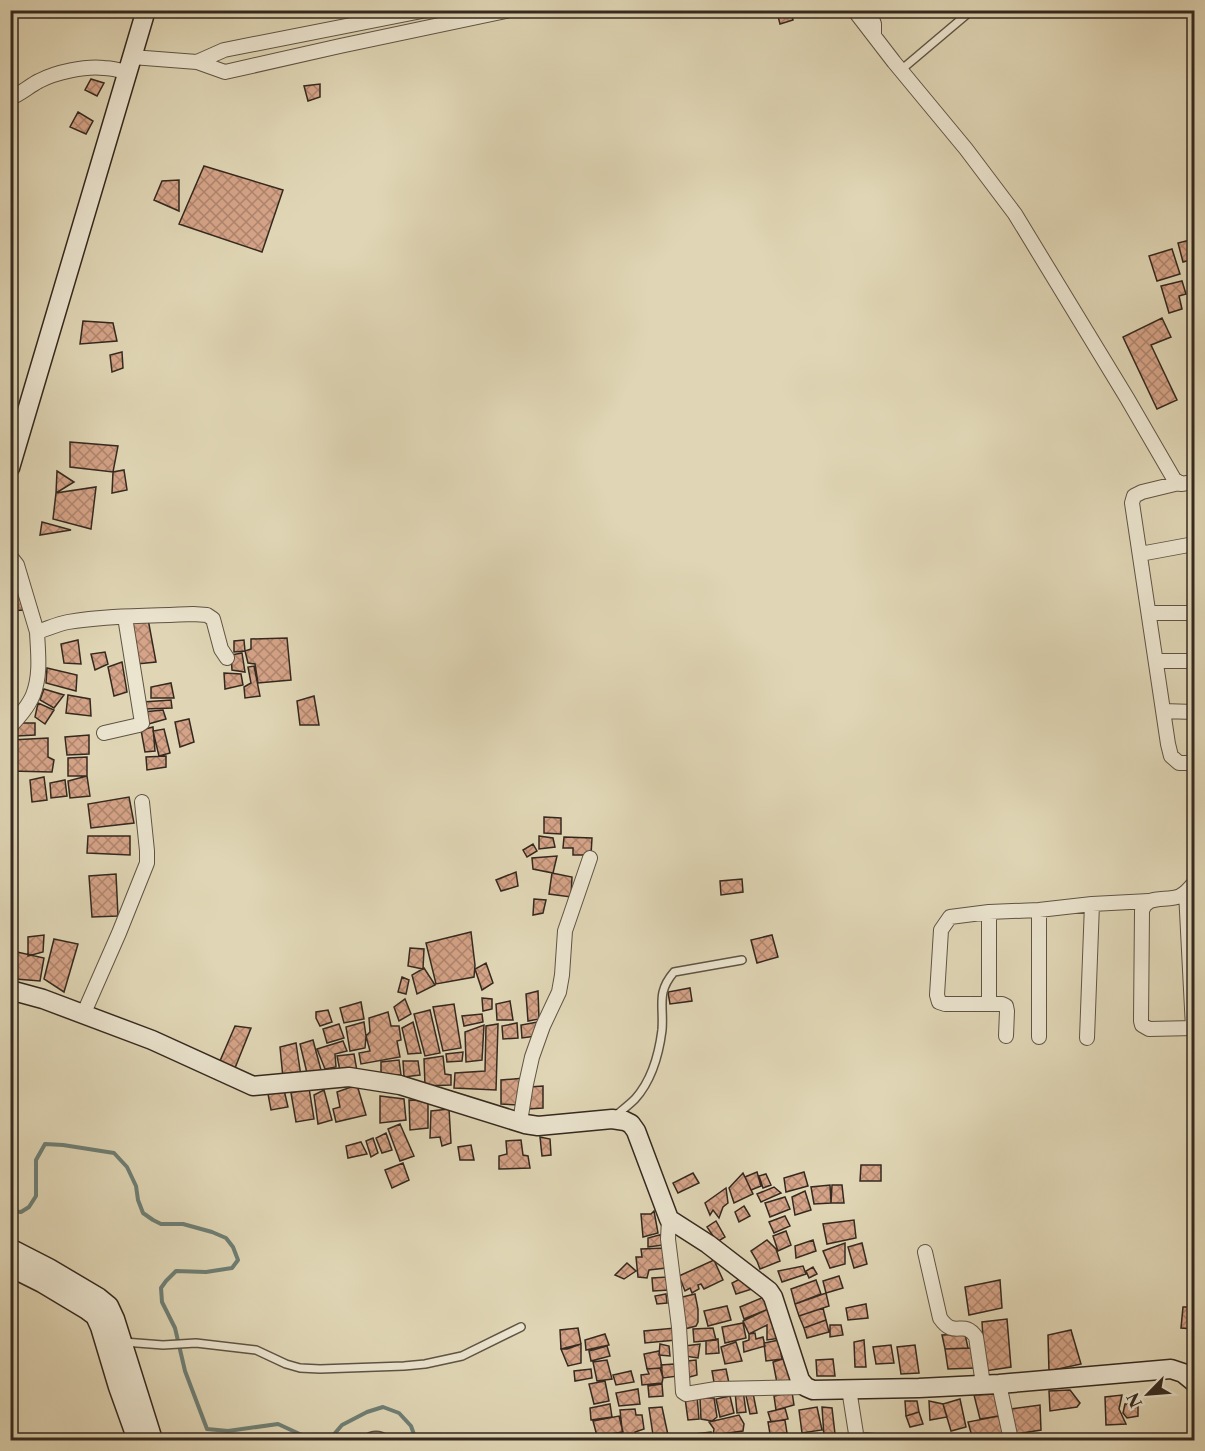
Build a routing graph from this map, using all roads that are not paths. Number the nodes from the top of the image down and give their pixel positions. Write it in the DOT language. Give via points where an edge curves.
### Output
graph roads {
  1 [pos="146,10"];
  2 [pos="427,10"];
  3 [pos="510,10"];
  4 [pos="854,10"];
  5 [pos="869,10"];
  6 [pos="972,10"];
  7 [pos="357,24"];
  8 [pos="874,37"];
  9 [pos="361,42"];
  10 [pos="197,62"];
  11 [pos="130,65"];
  12 [pos="901,70"];
  13 [pos="10,98"];
  14 [pos="10,468"];
  15 [pos="1177,481"];
  16 [pos="1194,482"];
  17 [pos="1194,544"];
  18 [pos="1140,554"];
  19 [pos="10,556"];
  20 [pos="1149,613"];
  21 [pos="1194,613"];
  22 [pos="125,617"];
  23 [pos="37,632"];
  24 [pos="227,658"];
  25 [pos="1156,661"];
  26 [pos="1194,661"];
  27 [pos="1163,711"];
  28 [pos="1194,712"];
  29 [pos="10,727"];
  30 [pos="104,733"];
  31 [pos="1194,763"];
  32 [pos="142,802"];
  33 [pos="590,858"];
  34 [pos="1190,888"];
  35 [pos="1149,901"];
  36 [pos="1092,904"];
  37 [pos="1039,909"];
  38 [pos="989,912"];
  39 [pos="742,960"];
  40 [pos="10,990"];
  41 [pos="989,1004"];
  42 [pos="83,1015"];
  43 [pos="1193,1028"];
  44 [pos="1006,1036"];
  45 [pos="1039,1037"];
  46 [pos="1087,1038"];
  47 [pos="612,1119"];
  48 [pos="520,1122"];
  49 [pos="669,1219"];
  50 [pos="10,1248"];
  51 [pos="925,1252"];
  52 [pos="10,1267"];
  53 [pos="46,1275"];
  54 [pos="520,1327"];
  55 [pos="122,1342"];
  56 [pos="1194,1382"];
  57 [pos="991,1384"];
  58 [pos="806,1387"];
  59 [pos="849,1389"];
  60 [pos="137,1440"];
  61 [pos="153,1440"];
  62 [pos="364,1440"];
  63 [pos="388,1440"];
  64 [pos="857,1440"];
  65 [pos="1011,1440"];
  1 -- 11 [label="street"];
  2 -- 7 [label="street"];
  3 -- 9 [label="street"];
  4 -- 8 [label="street"];
  5 -- 8 [label="street"];
  6 -- 12 [label="lane"];
  7 -- 9 [label="street"];
  7 -- 10 [label="street" via="225,50"];
  8 -- 12 [label="street"];
  9 -- 10 [label="street" via="225,72"];
  10 -- 11 [label="street"];
  11 -- 13 [label="street" via="92,67 49,76"];
  11 -- 14 [label="street"];
  12 -- 15 [label="street" via="1015,214"];
  15 -- 16 [label="street"];
  15 -- 18 [label="street" via="1134,495"];
  17 -- 18 [label="street"];
  18 -- 20 [label="street"];
  19 -- 23 [label="street" via="17,565"];
  20 -- 21 [label="street"];
  20 -- 25 [label="street"];
  22 -- 23 [label="street" via="67,622"];
  22 -- 24 [label="street" via="211,617"];
  22 -- 30 [label="street" via="142,723"];
  23 -- 29 [label="street" via="38,672 33,695"];
  25 -- 26 [label="street"];
  25 -- 27 [label="street"];
  27 -- 28 [label="street"];
  27 -- 31 [label="street" via="1171,756 1179,763"];
  32 -- 42 [label="street" via="147,863"];
  33 -- 48 [label="street" via="565,931 559,992 532,1057"];
  34 -- 35 [label="street" via="1176,897"];
  34 -- 43 [label="street"];
  35 -- 36 [label="street"];
  35 -- 43 [label="street" via="1142,911 1140,1021 1149,1029"];
  36 -- 37 [label="street"];
  36 -- 46 [label="street"];
  37 -- 38 [label="street"];
  37 -- 45 [label="street"];
  38 -- 41 [label="street"];
  38 -- 41 [label="street" via="951,917 944,924 937,995 939,1002 945,1004"];
  39 -- 47 [label="lane" via="674,972 666,981 662,991 660,1043 651,1077 636,1099"];
  40 -- 42 [label="street"];
  41 -- 44 [label="street" via="1006,1006"];
  42 -- 48 [label="street" via="152,1040 253,1086 349,1077 400,1085"];
  47 -- 48 [label="street" via="538,1126"];
  47 -- 49 [label="street" via="625,1120 636,1131"];
  49 -- 58 [label="street" via="769,1291 800,1380"];
  49 -- 58 [label="street" via="683,1392"];
  50 -- 53 [label="street"];
  51 -- 57 [label="street" via="940,1318 947,1327 972,1331"];
  52 -- 53 [label="street"];
  53 -- 55 [label="street" via="98,1297 109,1306"];
  53 -- 60 [label="street" via="94,1316"];
  54 -- 55 [label="lane" via="462,1356 404,1366 300,1368 256,1350 211,1344"];
  55 -- 61 [label="street"];
  56 -- 57 [label="street" via="1171,1369"];
  57 -- 59 [label="street"];
  57 -- 65 [label="street"];
  58 -- 59 [label="street"];
  59 -- 64 [label="street"];
  62 -- 63 [label="lane" via="374,1436"];
}
